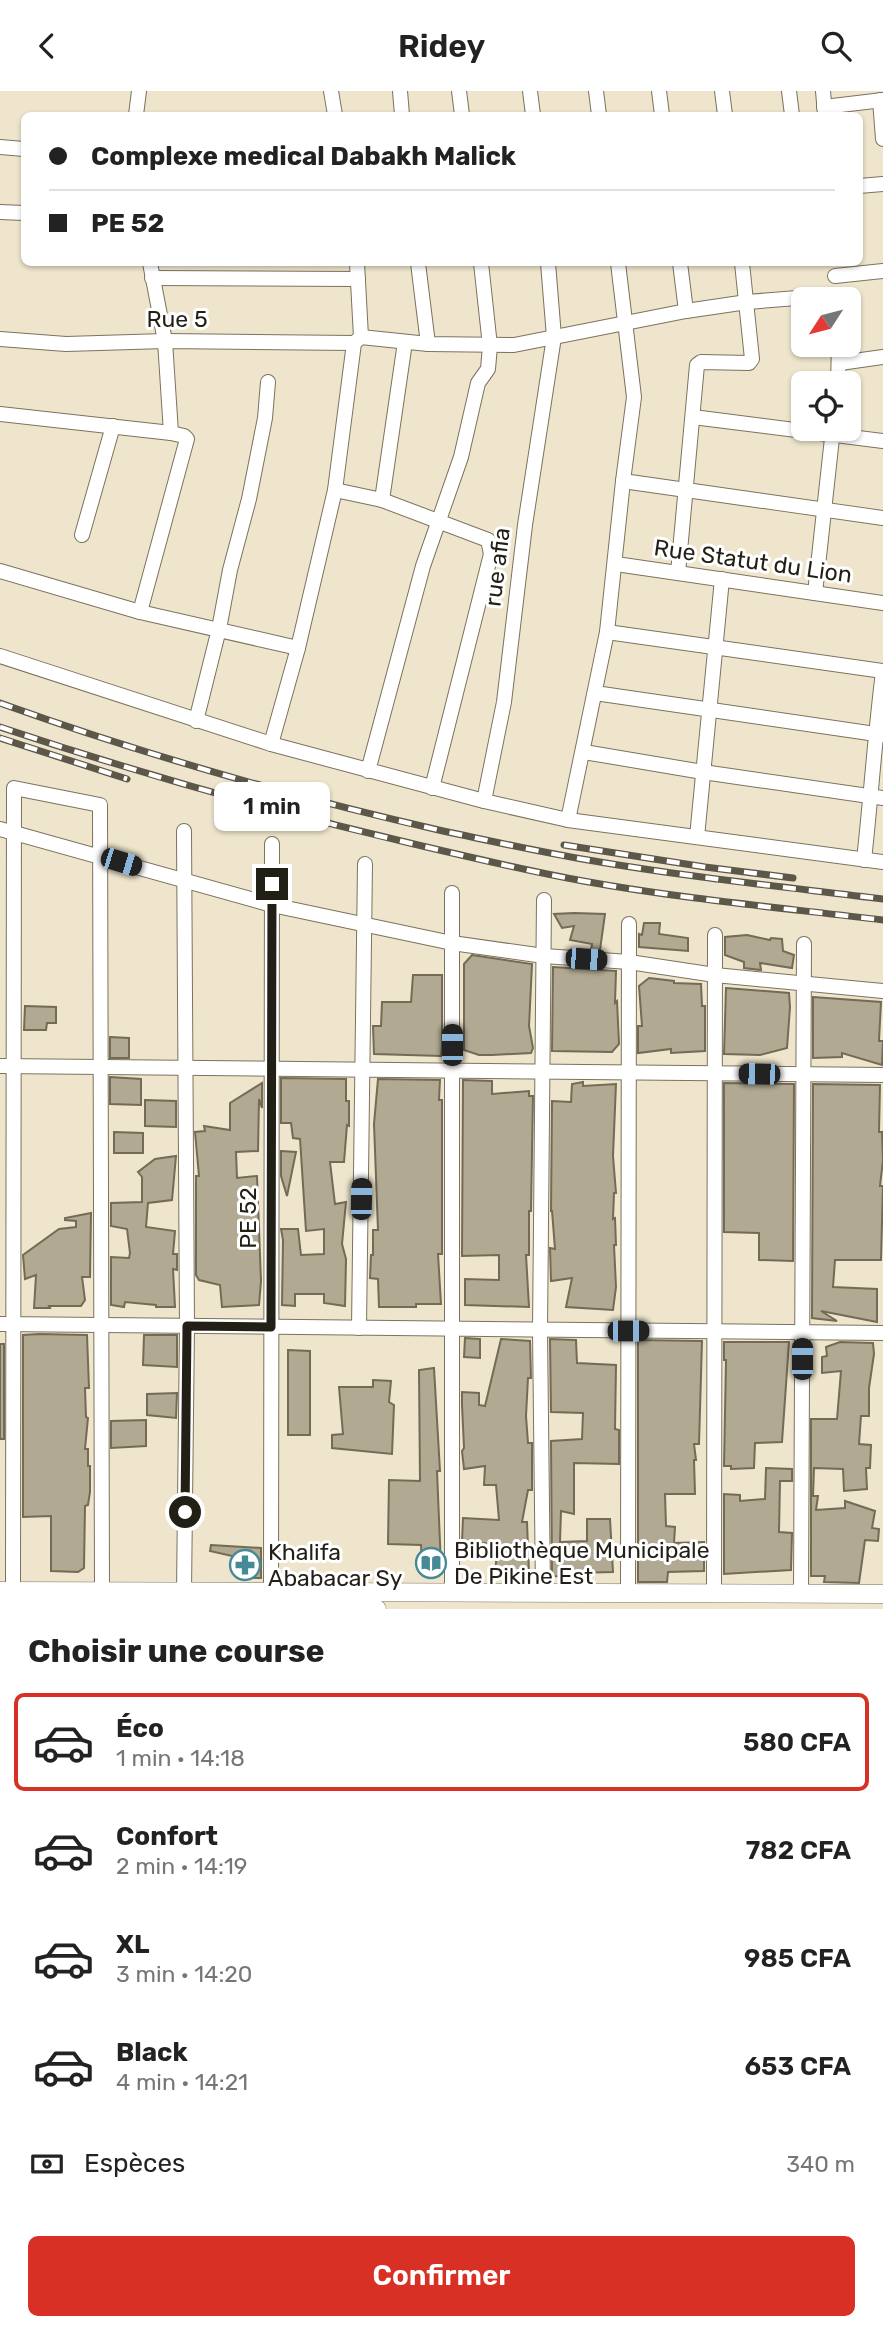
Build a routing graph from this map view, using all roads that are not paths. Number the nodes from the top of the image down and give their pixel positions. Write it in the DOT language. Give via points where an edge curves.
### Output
graph roads {
  1 [pos="139,91"];
  2 [pos="331,91"];
  3 [pos="400,91"];
  4 [pos="459,91"];
  5 [pos="530,91"];
  6 [pos="596,91"];
  7 [pos="659,91"];
  8 [pos="722,91"];
  9 [pos="789,91"];
  10 [pos="823,91"];
  11 [pos="881,100"];
  12 [pos="825,111"];
  13 [pos="136,112"];
  14 [pos="334,112"];
  15 [pos="402,112"];
  16 [pos="462,112"];
  17 [pos="533,112"];
  18 [pos="599,112"];
  19 [pos="662,112"];
  20 [pos="725,112"];
  21 [pos="792,112"];
  22 [pos="883,139"];
  23 [pos="0,147"];
  24 [pos="21,149"];
  25 [pos="883,184"];
  26 [pos="863,186"];
  27 [pos="0,212"];
  28 [pos="21,213"];
  29 [pos="150,266"];
  30 [pos="357,266"];
  31 [pos="418,266"];
  32 [pos="481,266"];
  33 [pos="548,266"];
  34 [pos="618,266"];
  35 [pos="680,266"];
  36 [pos="742,266"];
  37 [pos="834,269"];
  38 [pos="883,271"];
  39 [pos="152,278"];
  40 [pos="358,279"];
  41 [pos="835,287"];
  42 [pos="791,300"];
  43 [pos="747,302"];
  44 [pos="686,311"];
  45 [pos="625,323"];
  46 [pos="554,337"];
  47 [pos="0,339"];
  48 [pos="358,340"];
  49 [pos="165,341"];
  50 [pos="405,342"];
  51 [pos="428,344"];
  52 [pos="490,346"];
  53 [pos="840,357"];
  54 [pos="883,357"];
  55 [pos="840,363"];
  56 [pos="839,371"];
  57 [pos="268,381"];
  58 [pos="0,415"];
  59 [pos="693,417"];
  60 [pos="113,426"];
  61 [pos="791,428"];
  62 [pos="171,433"];
  63 [pos="861,438"];
  64 [pos="832,441"];
  65 [pos="883,442"];
  66 [pos="623,481"];
  67 [pos="686,489"];
  68 [pos="335,490"];
  69 [pos="382,500"];
  70 [pos="824,510"];
  71 [pos="883,518"];
  72 [pos="439,523"];
  73 [pos="82,535"];
  74 [pos="616,564"];
  75 [pos="0,571"];
  76 [pos="678,573"];
  77 [pos="722,579"];
  78 [pos="816,593"];
  79 [pos="883,603"];
  80 [pos="141,612"];
  81 [pos="219,629"];
  82 [pos="607,632"];
  83 [pos="298,648"];
  84 [pos="715,648"];
  85 [pos="0,656"];
  86 [pos="883,672"];
  87 [pos="595,694"];
  88 [pos="709,710"];
  89 [pos="197,721"];
  90 [pos="879,734"];
  91 [pos="271,744"];
  92 [pos="584,752"];
  93 [pos="368,771"];
  94 [pos="703,772"];
  95 [pos="432,788"];
  96 [pos="877,797"];
  97 [pos="484,801"];
  98 [pos="568,820"];
  99 [pos="7,831"];
  100 [pos="184,831"];
  101 [pos="697,837"];
  102 [pos="272,844"];
  103 [pos="100,856"];
  104 [pos="864,860"];
  105 [pos="883,862"];
  106 [pos="365,864"];
  107 [pos="184,881"];
  108 [pos="452,893"];
  109 [pos="544,900"];
  110 [pos="272,905"];
  111 [pos="364,923"];
  112 [pos="629,925"];
  113 [pos="715,935"];
  114 [pos="452,943"];
  115 [pos="804,944"];
  116 [pos="544,956"];
  117 [pos="629,962"];
  118 [pos="715,975"];
  119 [pos="803,984"];
  120 [pos="883,991"];
  121 [pos="7,1066"];
  122 [pos="100,1067"];
  123 [pos="184,1068"];
  124 [pos="271,1069"];
  125 [pos="363,1070"];
  126 [pos="452,1071"];
  127 [pos="544,1071"];
  128 [pos="628,1072"];
  129 [pos="715,1073"];
  130 [pos="803,1074"];
  131 [pos="883,1075"];
  132 [pos="6,1324"];
  133 [pos="101,1325"];
  134 [pos="187,1326"];
  135 [pos="271,1327"];
  136 [pos="359,1328"];
  137 [pos="452,1329"];
  138 [pos="541,1331"];
  139 [pos="628,1331"];
  140 [pos="714,1331"];
  141 [pos="802,1332"];
  142 [pos="883,1333"];
  143 [pos="452,1593"];
  144 [pos="543,1593"];
  145 [pos="628,1593"];
  146 [pos="714,1594"];
  147 [pos="801,1594"];
  148 [pos="883,1594"];
  149 [pos="7,1601"];
  150 [pos="101,1603"];
  151 [pos="183,1603"];
  152 [pos="270,1603"];
  153 [pos="377,1609"];
  1 -- 13 [label="street"];
  2 -- 14 [label="street"];
  3 -- 15 [label="street"];
  4 -- 16 [label="street"];
  5 -- 17 [label="street"];
  6 -- 18 [label="street"];
  7 -- 19 [label="street"];
  8 -- 20 [label="street"];
  9 -- 21 [label="street"];
  10 -- 12 [label="street"];
  11 -- 12 [label="street"];
  11 -- 22 [label="street"];
  23 -- 24 [label="street"];
  25 -- 26 [label="street"];
  27 -- 28 [label="street"];
  29 -- 39 [label="street"];
  30 -- 40 [label="street"];
  31 -- 51 [label="street"];
  32 -- 52 [label="street"];
  33 -- 46 [label="street, rue afia"];
  34 -- 45 [label="street"];
  35 -- 44 [label="street"];
  36 -- 43 [label="street"];
  37 -- 38 [label="street"];
  37 -- 41 [label="street"];
  39 -- 40 [label="street"];
  39 -- 49 [label="street"];
  40 -- 48 [label="street"];
  42 -- 43 [label="street, Rue 5"];
  43 -- 44 [label="street, Rue 5"];
  43 -- 59 [label="street" via="752,362 699,363"];
  44 -- 45 [label="street, Rue 5"];
  45 -- 46 [label="street, Rue 5"];
  45 -- 66 [label="street" via="634,397"];
  46 -- 52 [label="street, Rue 5"];
  46 -- 97 [label="street, rue afia" via="504,702"];
  47 -- 49 [label="street, Rue 5" via="66,344"];
  48 -- 49 [label="street, Rue 5"];
  48 -- 50 [label="street, Rue 5"];
  48 -- 68 [label="street"];
  49 -- 62 [label="street"];
  50 -- 51 [label="street, Rue 5"];
  50 -- 69 [label="street"];
  51 -- 52 [label="street, Rue 5"];
  52 -- 72 [label="street" via="488,369 478,383"];
  53 -- 55 [label="street"];
  54 -- 55 [label="street"];
  55 -- 56 [label="street"];
  57 -- 81 [label="street" via="249,499"];
  58 -- 60 [label="street"];
  59 -- 61 [label="street"];
  59 -- 67 [label="street"];
  60 -- 62 [label="street"];
  60 -- 73 [label="street"];
  62 -- 80 [label="street" via="184,436 187,442"];
  63 -- 65 [label="street"];
  64 -- 70 [label="street"];
  66 -- 67 [label="street"];
  66 -- 74 [label="street"];
  67 -- 70 [label="street"];
  67 -- 76 [label="street"];
  68 -- 69 [label="street"];
  68 -- 83 [label="street"];
  69 -- 72 [label="street"];
  70 -- 71 [label="street"];
  70 -- 78 [label="street"];
  72 -- 93 [label="street" via="423,566"];
  72 -- 95 [label="street" via="488,540 491,554"];
  74 -- 76 [label="street, Rue Statut du Lion"];
  74 -- 82 [label="street"];
  75 -- 80 [label="street"];
  76 -- 77 [label="street, Rue Statut du Lion"];
  77 -- 78 [label="street, Rue Statut du Lion"];
  77 -- 84 [label="street"];
  78 -- 79 [label="street, Rue Statut du Lion"];
  80 -- 81 [label="street"];
  81 -- 83 [label="street"];
  81 -- 89 [label="street"];
  82 -- 84 [label="street"];
  82 -- 87 [label="street"];
  83 -- 91 [label="street"];
  84 -- 86 [label="street"];
  84 -- 88 [label="street"];
  85 -- 89 [label="street"];
  86 -- 90 [label="street"];
  87 -- 88 [label="street"];
  87 -- 92 [label="street"];
  88 -- 90 [label="street"];
  88 -- 94 [label="street"];
  89 -- 91 [label="street"];
  90 -- 96 [label="street"];
  91 -- 93 [label="street"];
  92 -- 94 [label="street"];
  92 -- 98 [label="street"];
  93 -- 95 [label="street"];
  94 -- 96 [label="street"];
  94 -- 101 [label="street"];
  95 -- 97 [label="street"];
  96 -- 104 [label="street"];
  97 -- 98 [label="street"];
  98 -- 101 [label="street"];
  99 -- 103 [label="street"];
  99 -- 103 [label="street" via="14,788 100,805"];
  99 -- 121 [label="street"];
  100 -- 107 [label="street"];
  101 -- 104 [label="street"];
  102 -- 110 [label="street, PE 52"];
  103 -- 107 [label="street"];
  103 -- 122 [label="street"];
  104 -- 105 [label="street"];
  106 -- 111 [label="street"];
  107 -- 110 [label="street"];
  107 -- 123 [label="street"];
  108 -- 114 [label="street"];
  109 -- 116 [label="street"];
  110 -- 111 [label="street"];
  110 -- 124 [label="street, PE 52"];
  111 -- 114 [label="street"];
  111 -- 125 [label="street"];
  112 -- 117 [label="street"];
  113 -- 118 [label="street"];
  114 -- 116 [label="street"];
  114 -- 126 [label="street"];
  115 -- 119 [label="street"];
  116 -- 117 [label="street"];
  116 -- 127 [label="street"];
  117 -- 118 [label="street"];
  117 -- 128 [label="street"];
  118 -- 119 [label="street"];
  118 -- 129 [label="street"];
  119 -- 120 [label="street"];
  119 -- 130 [label="street"];
  121 -- 122 [label="street"];
  121 -- 132 [label="street"];
  122 -- 123 [label="street"];
  122 -- 133 [label="street"];
  123 -- 124 [label="street"];
  123 -- 134 [label="street"];
  124 -- 125 [label="street"];
  124 -- 135 [label="street, PE 52"];
  125 -- 126 [label="street"];
  125 -- 136 [label="street"];
  126 -- 127 [label="street"];
  126 -- 137 [label="street"];
  127 -- 128 [label="street"];
  127 -- 138 [label="street"];
  128 -- 129 [label="street"];
  128 -- 139 [label="street"];
  129 -- 130 [label="street"];
  129 -- 140 [label="street"];
  130 -- 131 [label="street"];
  130 -- 141 [label="street"];
  132 -- 133 [label="street"];
  132 -- 149 [label="street"];
  133 -- 134 [label="street"];
  133 -- 150 [label="street"];
  134 -- 135 [label="street"];
  134 -- 151 [label="street"];
  135 -- 136 [label="street"];
  135 -- 152 [label="street, PE 52"];
  136 -- 137 [label="street"];
  137 -- 138 [label="street"];
  137 -- 143 [label="street"];
  138 -- 139 [label="street"];
  138 -- 144 [label="street"];
  139 -- 140 [label="street"];
  139 -- 145 [label="street"];
  140 -- 141 [label="street"];
  140 -- 146 [label="street"];
  141 -- 142 [label="street"];
  141 -- 147 [label="street"];
  143 -- 144 [label="street"];
  143 -- 152 [label="street"];
  144 -- 145 [label="street"];
  145 -- 146 [label="street"];
  146 -- 147 [label="street"];
  147 -- 148 [label="street"];
  149 -- 150 [label="street"];
  150 -- 151 [label="street"];
  151 -- 152 [label="street"];
  152 -- 153 [label="street"];
}
